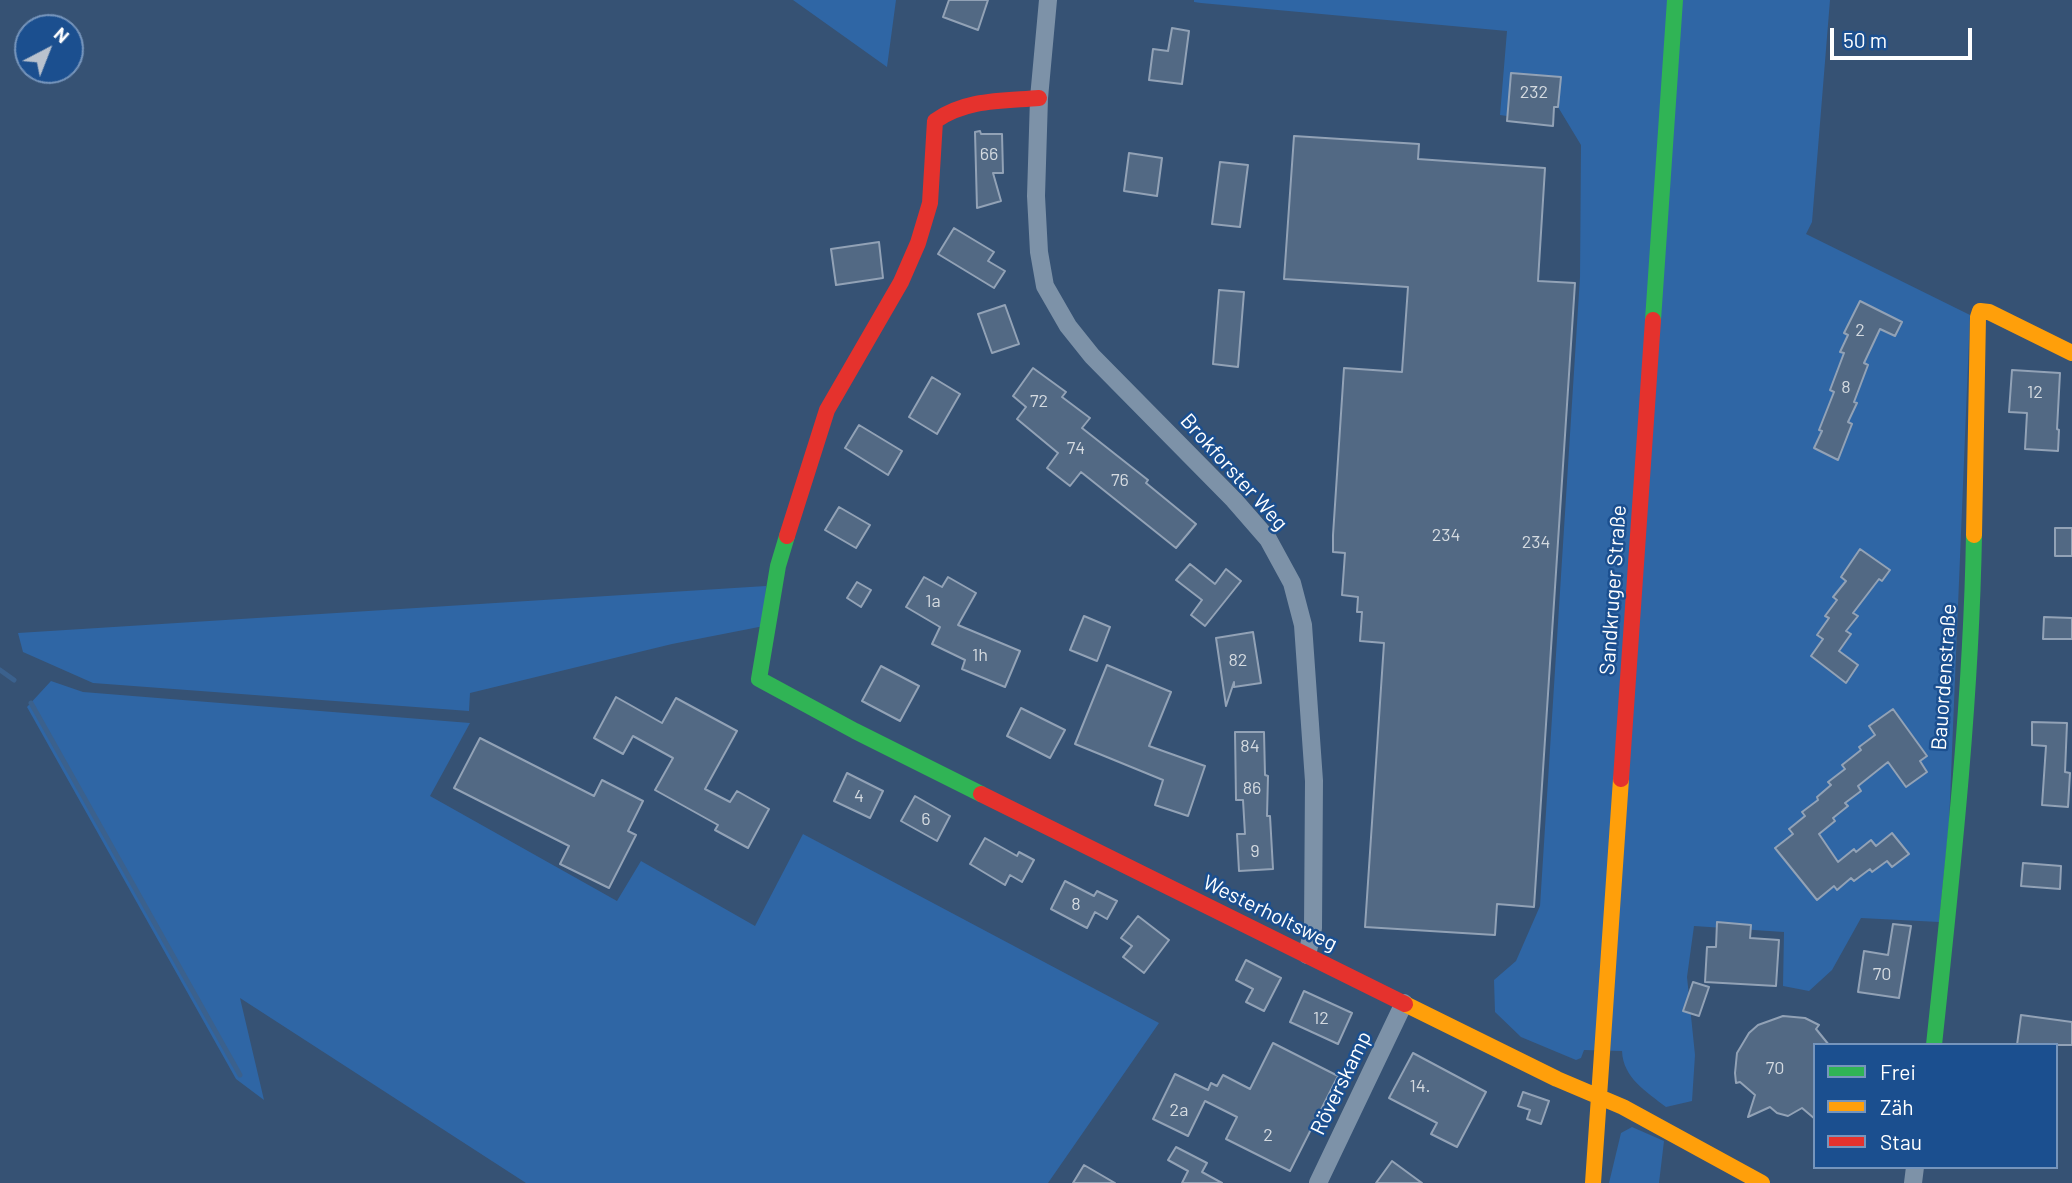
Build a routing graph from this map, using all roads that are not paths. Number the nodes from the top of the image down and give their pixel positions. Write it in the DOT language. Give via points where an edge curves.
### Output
graph roads {
  1 [pos="1048,0"];
  2 [pos="1675,0"];
  3 [pos="1039,98"];
  4 [pos="2072,353"];
  5 [pos="1307,955"];
  6 [pos="1404,1003"];
  7 [pos="1934,1043"];
  8 [pos="1599,1098"];
  9 [pos="1318,1183"];
  10 [pos="1594,1183"];
  11 [pos="1762,1183"];
  1 -- 3 [label="street, Brokforster Weg"];
  2 -- 8 [label="street, Sandkruger Straße"];
  3 -- 5 [label="street, Brokforster Weg" via="1036,197 1045,286 1092,356 1268,539 1292,583 1303,625 1314,781 1313,928"];
  3 -- 5 [label="street, Westerholtsweg" via="968,105 935,121 930,204 922,230 901,282 827,410 778,566 760,679 855,731"];
  4 -- 7 [label="street, Bauordenstraße" via="1980,311 1973,587 1958,812"];
  5 -- 6 [label="street, Westerholtsweg"];
  6 -- 8 [label="street, Westerholtsweg"];
  6 -- 9 [label="street, Röverskamp"];
  8 -- 10 [label="street, Sandkruger Straße"];
  8 -- 11 [label="street, Westerholtsweg"];
}
